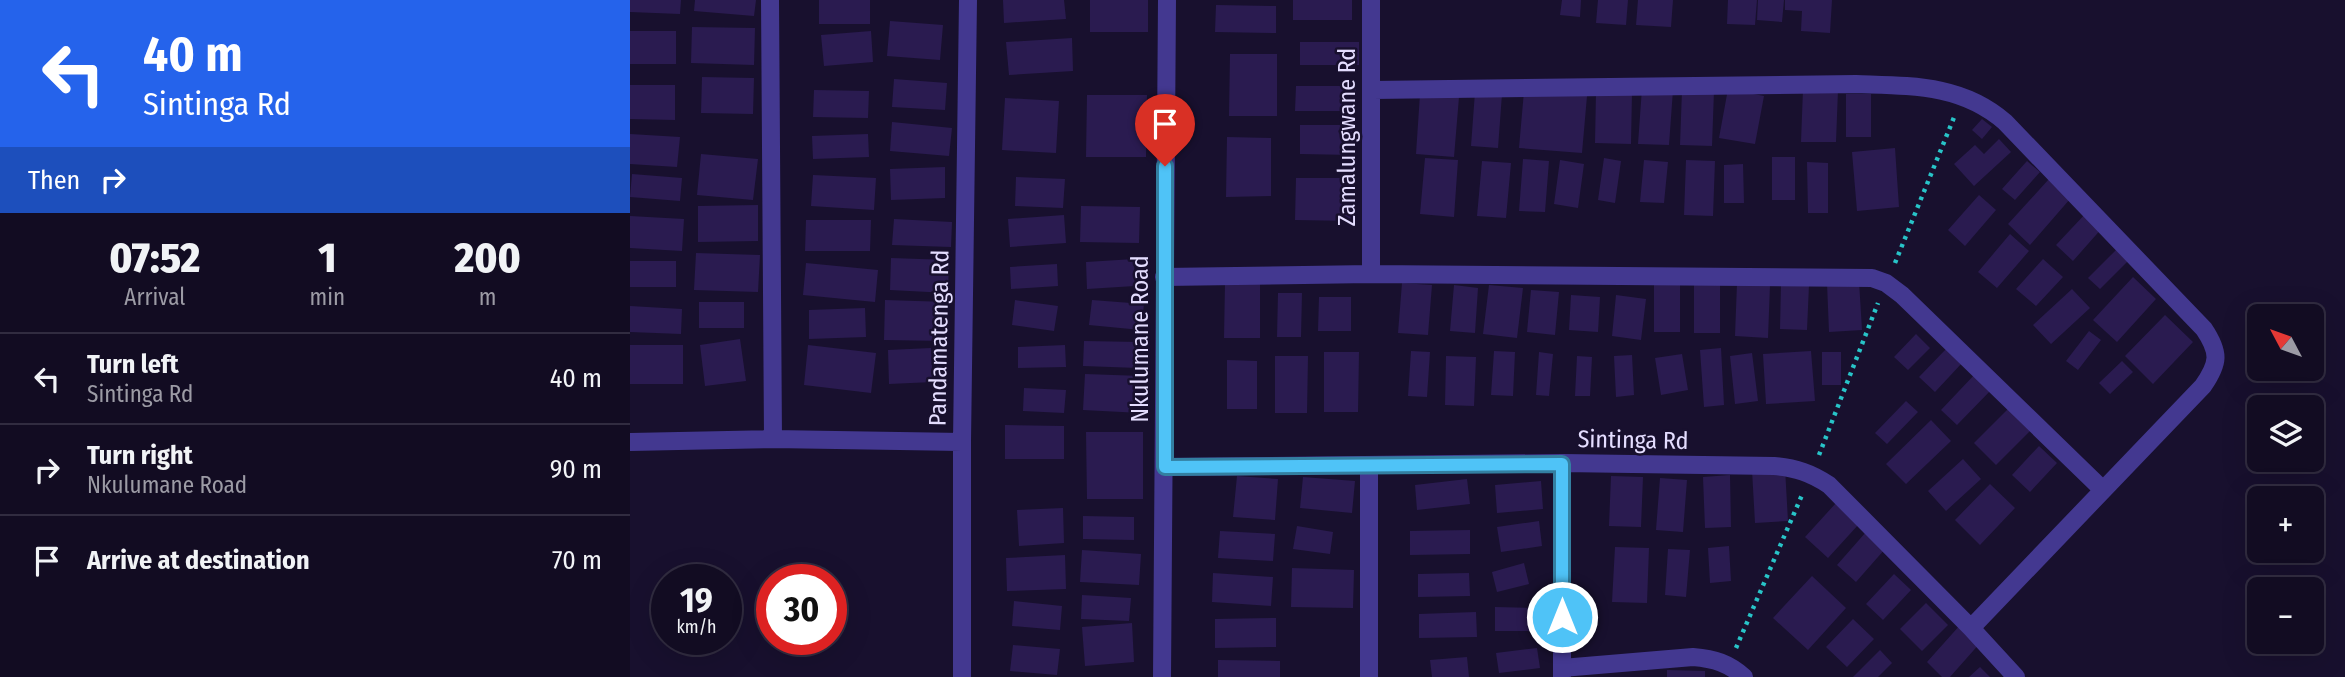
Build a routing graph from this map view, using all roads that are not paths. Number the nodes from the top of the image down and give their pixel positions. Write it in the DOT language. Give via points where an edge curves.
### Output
graph roads {
  1 [pos="770,0"];
  2 [pos="968,0"];
  3 [pos="1167,0"];
  4 [pos="1371,0"];
  5 [pos="1373,90"];
  6 [pos="1371,274"];
  7 [pos="1164,277"];
  8 [pos="773,439"];
  9 [pos="630,442"];
  10 [pos="962,442"];
  11 [pos="1562,464"];
  12 [pos="1369,466"];
  13 [pos="1165,467"];
  14 [pos="2103,490"];
  15 [pos="1971,628"];
  16 [pos="1562,672"];
  17 [pos="962,677"];
  18 [pos="1162,677"];
  19 [pos="1369,677"];
  20 [pos="1744,677"];
  21 [pos="2015,677"];
  1 -- 8 [label="street"];
  2 -- 10 [label="street, Pandamatenga Rd"];
  3 -- 7 [label="street, Nkulumane Road"];
  4 -- 5 [label="street, Zamalungwane Rd"];
  5 -- 6 [label="street, Zamalungwane Rd"];
  5 -- 14 [label="street" via="1856,84 1945,90 1993,111 2214,344 2217,358 2203,386"];
  6 -- 7 [label="street"];
  6 -- 14 [label="street" via="1872,278 1902,295"];
  7 -- 13 [label="street, Nkulumane Road"];
  8 -- 9 [label="street"];
  8 -- 10 [label="street"];
  10 -- 17 [label="street, Pandamatenga Rd"];
  11 -- 12 [label="street, Sintinga Rd"];
  11 -- 15 [label="street, Sintinga Rd" via="1774,466 1811,474 1829,485"];
  11 -- 16 [label="street"];
  12 -- 13 [label="street, Sintinga Rd"];
  12 -- 19 [label="street"];
  13 -- 18 [label="street, Nkulumane Road"];
  14 -- 15 [label="street"];
  15 -- 21 [label="street, Sintinga Rd"];
  16 -- 20 [label="street" via="1693,657 1729,664"];
}
